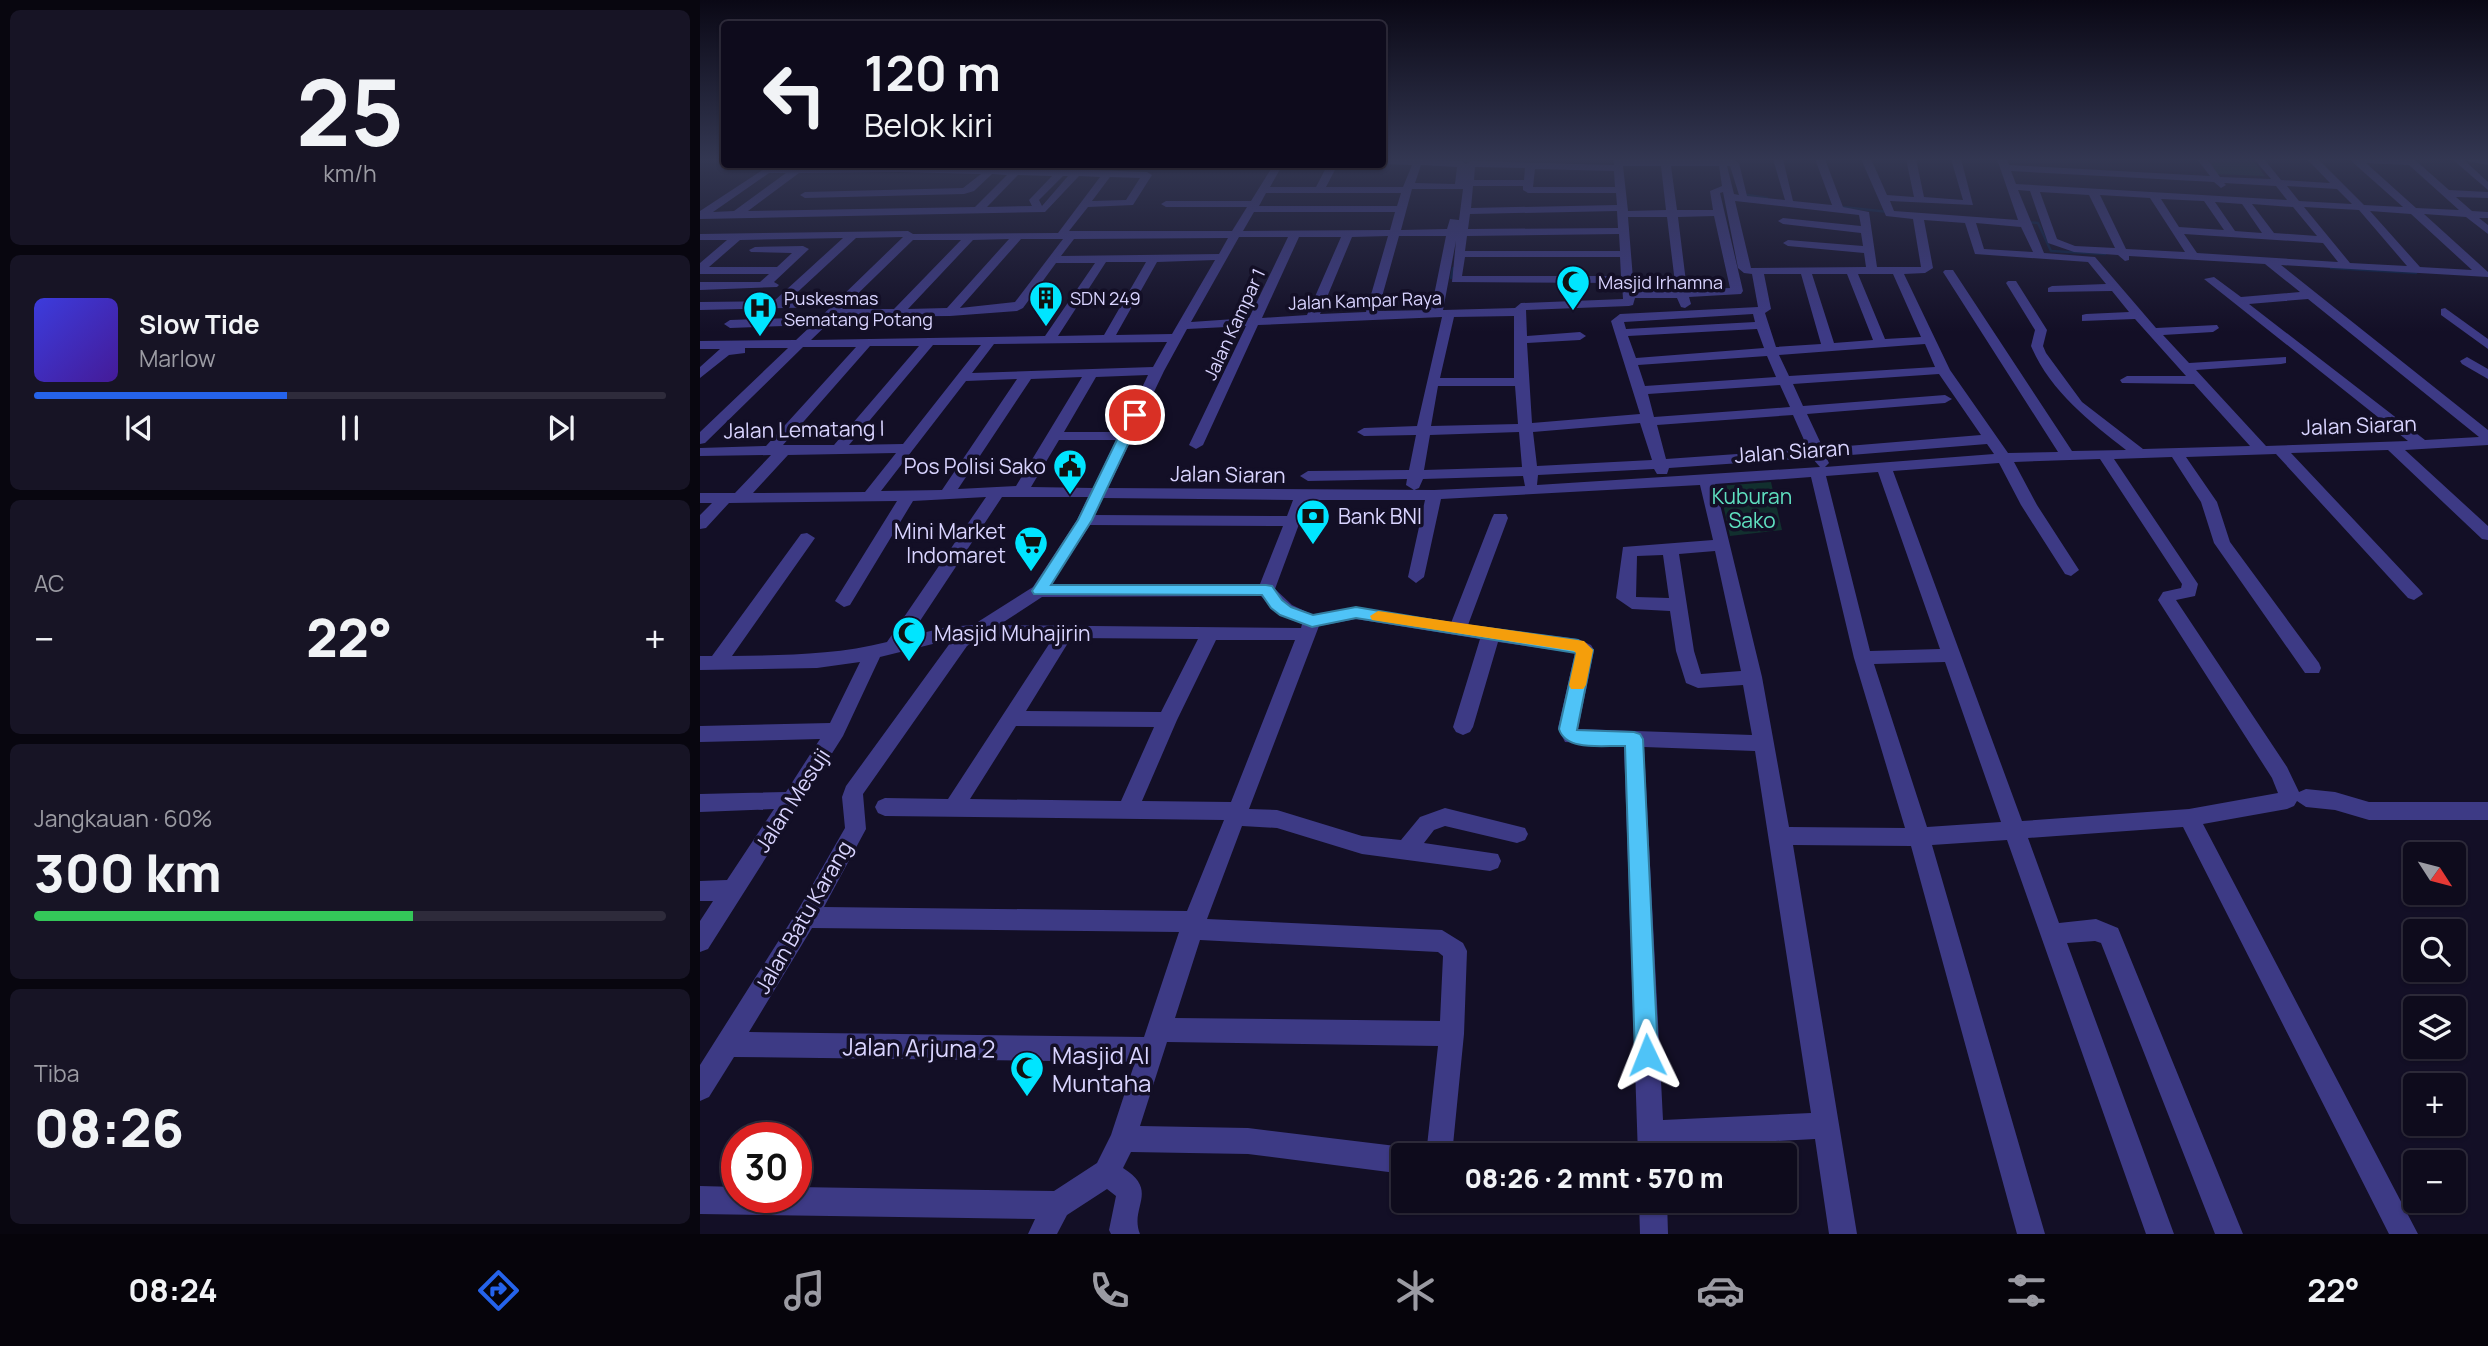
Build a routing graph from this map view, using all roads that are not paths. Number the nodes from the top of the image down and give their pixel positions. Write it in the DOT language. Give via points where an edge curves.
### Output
graph roads {
  1 [pos="733,217"];
  2 [pos="776,217"];
  3 [pos="926,217"];
  4 [pos="1074,217"];
  5 [pos="1247,217"];
  6 [pos="1401,217"];
  7 [pos="1458,217"];
  8 [pos="1464,217"];
  9 [pos="1623,217"];
  10 [pos="1673,217"];
  11 [pos="1720,217"];
  12 [pos="1734,217"];
  13 [pos="1781,217"];
  14 [pos="1865,217"];
  15 [pos="1918,217"];
  16 [pos="2023,217"];
  17 [pos="2044,217"];
  18 [pos="2105,217"];
  19 [pos="2170,217"];
  20 [pos="2220,217"];
  21 [pos="2253,217"];
  22 [pos="2306,217"];
  23 [pos="2370,217"];
  24 [pos="2420,217"];
  25 [pos="2471,217"];
  26 [pos="1783,221"];
  27 [pos="1970,221"];
  28 [pos="2025,222"];
  29 [pos="1624,230"];
  30 [pos="1867,230"];
  31 [pos="2176,230"];
  32 [pos="2488,231"];
  33 [pos="1237,232"];
  34 [pos="1296,232"];
  35 [pos="1348,232"];
  36 [pos="1396,232"];
  37 [pos="1458,232"];
  38 [pos="1067,234"];
  39 [pos="2232,234"];
  40 [pos="853,235"];
  41 [pos="909,235"];
  42 [pos="1019,235"];
  43 [pos="744,236"];
  44 [pos="773,236"];
  45 [pos="971,236"];
  46 [pos="2270,236"];
  47 [pos="702,237"];
  48 [pos="2323,240"];
  49 [pos="1788,243"];
  50 [pos="803,249"];
  51 [pos="837,249"];
  52 [pos="755,250"];
  53 [pos="1870,250"];
  54 [pos="1627,254"];
  55 [pos="2040,256"];
  56 [pos="2125,256"];
  57 [pos="2193,256"];
  58 [pos="1222,257"];
  59 [pos="2465,258"];
  60 [pos="1103,259"];
  61 [pos="1153,259"];
  62 [pos="2091,259"];
  63 [pos="2488,259"];
  64 [pos="1052,260"];
  65 [pos="1454,261"];
  66 [pos="2270,263"];
  67 [pos="2167,264"];
  68 [pos="2347,266"];
  69 [pos="2416,269"];
  70 [pos="700,270"];
  71 [pos="731,270"];
  72 [pos="779,270"];
  73 [pos="1757,270"];
  74 [pos="1799,270"];
  75 [pos="1851,270"];
  76 [pos="1872,270"];
  77 [pos="1897,270"];
  78 [pos="1949,272"];
  79 [pos="2484,276"];
  80 [pos="1628,279"];
  81 [pos="2210,279"];
  82 [pos="1443,280"];
  83 [pos="1456,280"];
  84 [pos="2012,283"];
  85 [pos="801,284"];
  86 [pos="763,285"];
  87 [pos="700,286"];
  88 [pos="2113,287"];
  89 [pos="1761,289"];
  90 [pos="2052,290"];
  91 [pos="1737,291"];
  92 [pos="1682,294"];
  93 [pos="1629,295"];
  94 [pos="2310,296"];
  95 [pos="2238,301"];
  96 [pos="840,303"];
  97 [pos="778,304"];
  98 [pos="700,306"];
  99 [pos="898,312"];
  100 [pos="1520,312"];
  101 [pos="2445,312"];
  102 [pos="1443,314"];
  103 [pos="1688,314"];
  104 [pos="1371,315"];
  105 [pos="2137,315"];
  106 [pos="826,317"];
  107 [pos="1312,318"];
  108 [pos="1759,318"];
  109 [pos="2086,318"];
  110 [pos="1254,323"];
  111 [pos="730,324"];
  112 [pos="949,327"];
  113 [pos="2213,328"];
  114 [pos="1180,332"];
  115 [pos="2153,332"];
  116 [pos="1620,333"];
  117 [pos="1580,336"];
  118 [pos="1108,339"];
  119 [pos="1049,340"];
  120 [pos="1519,340"];
  121 [pos="1930,340"];
  122 [pos="990,341"];
  123 [pos="1880,342"];
  124 [pos="866,343"];
  125 [pos="700,345"];
  126 [pos="1829,345"];
  127 [pos="2488,345"];
  128 [pos="748,347"];
  129 [pos="794,347"];
  130 [pos="1771,351"];
  131 [pos="2281,359"];
  132 [pos="2467,361"];
  133 [pos="1631,362"];
  134 [pos="2187,367"];
  135 [pos="1943,370"];
  136 [pos="1157,371"];
  137 [pos="700,373"];
  138 [pos="1091,374"];
  139 [pos="1027,375"];
  140 [pos="2488,375"];
  141 [pos="960,377"];
  142 [pos="1784,380"];
  143 [pos="2127,380"];
  144 [pos="2197,380"];
  145 [pos="1432,382"];
  146 [pos="1521,382"];
  147 [pos="1640,390"];
  148 [pos="1945,399"];
  149 [pos="1798,412"];
  150 [pos="1646,420"];
  151 [pos="1526,428"];
  152 [pos="1424,431"];
  153 [pos="1364,432"];
  154 [pos="1054,436"];
  155 [pos="1124,436"];
  156 [pos="1991,439"];
  157 [pos="2488,439"];
  158 [pos="700,440"];
  159 [pos="2421,444"];
  160 [pos="1196,445"];
  161 [pos="2392,446"];
  162 [pos="839,448"];
  163 [pos="908,448"];
  164 [pos="2270,449"];
  165 [pos="778,450"];
  166 [pos="700,452"];
  167 [pos="2176,452"];
  168 [pos="2139,453"];
  169 [pos="2067,455"];
  170 [pos="2104,455"];
  171 [pos="2004,458"];
  172 [pos="1660,463"];
  173 [pos="1820,465"];
  174 [pos="1883,466"];
  175 [pos="1529,472"];
  176 [pos="1308,476"];
  177 [pos="1416,476"];
  178 [pos="1706,478"];
  179 [pos="1665,483"];
  180 [pos="1531,490"];
  181 [pos="1021,491"];
  182 [pos="997,492"];
  183 [pos="1100,492"];
  184 [pos="947,494"];
  185 [pos="1412,495"];
  186 [pos="1434,495"];
  187 [pos="870,496"];
  188 [pos="908,496"];
  189 [pos="1302,496"];
  190 [pos="700,498"];
  191 [pos="732,498"];
  192 [pos="1500,519"];
  193 [pos="1085,520"];
  194 [pos="1294,521"];
  195 [pos="700,524"];
  196 [pos="2488,535"];
  197 [pos="807,538"];
  198 [pos="1723,545"];
  199 [pos="1670,549"];
  200 [pos="2071,570"];
  201 [pos="1416,577"];
  202 [pos="1266,590"];
  203 [pos="1040,591"];
  204 [pos="2414,594"];
  205 [pos="844,601"];
  206 [pos="1680,605"];
  207 [pos="1309,627"];
  208 [pos="1457,630"];
  209 [pos="974,631"];
  210 [pos="1073,632"];
  211 [pos="1211,632"];
  212 [pos="1491,634"];
  213 [pos="894,646"];
  214 [pos="873,653"];
  215 [pos="1951,655"];
  216 [pos="1863,658"];
  217 [pos="709,663"];
  218 [pos="2312,668"];
  219 [pos="1753,677"];
  220 [pos="1010,718"];
  221 [pos="1167,720"];
  222 [pos="1463,727"];
  223 [pos="836,731"];
  224 [pos="700,734"];
  225 [pos="1634,739"];
  226 [pos="1764,743"];
  227 [pos="2306,798"];
  228 [pos="792,800"];
  229 [pos="700,803"];
  230 [pos="885,807"];
  231 [pos="954,807"];
  232 [pos="1128,809"];
  233 [pos="2488,811"];
  234 [pos="1238,814"];
  235 [pos="2189,818"];
  236 [pos="2015,829"];
  237 [pos="1517,834"];
  238 [pos="1781,835"];
  239 [pos="1919,837"];
  240 [pos="1406,850"];
  241 [pos="1490,861"];
  242 [pos="733,890"];
  243 [pos="700,891"];
  244 [pos="806,917"];
  245 [pos="1194,925"];
  246 [pos="2052,934"];
  247 [pos="700,941"];
  248 [pos="1452,1034"];
  249 [pos="1155,1040"];
  250 [pos="727,1044"];
  251 [pos="700,1088"];
  252 [pos="1826,1125"];
  253 [pos="1123,1139"];
  254 [pos="1440,1143"];
  255 [pos="1650,1143"];
  256 [pos="1659,1143"];
  257 [pos="1391,1159"];
  258 [pos="1107,1173"];
  259 [pos="700,1200"];
  260 [pos="1057,1205"];
  261 [pos="1653,1213"];
  262 [pos="1042,1234"];
  263 [pos="1126,1234"];
  264 [pos="1654,1234"];
  265 [pos="1843,1234"];
  266 [pos="2031,1234"];
  267 [pos="2160,1234"];
  268 [pos="2229,1234"];
  269 [pos="2404,1234"];
  1 -- 47 [label="street"];
  2 -- 43 [label="street"];
  3 -- 41 [label="street"];
  4 -- 38 [label="street"];
  5 -- 33 [label="street, Jalan Batu Karang"];
  6 -- 36 [label="street"];
  7 -- 37 [label="street"];
  8 -- 37 [label="street"];
  9 -- 29 [label="street"];
  10 -- 92 [label="street"];
  11 -- 91 [label="street"];
  12 -- 73 [label="street" via="1744,268"];
  13 -- 26 [label="street"];
  14 -- 30 [label="street"];
  15 -- 27 [label="street"];
  15 -- 77 [label="street" via="1926,269"];
  16 -- 28 [label="street"];
  17 -- 56 [label="street" via="2052,241"];
  18 -- 56 [label="street"];
  19 -- 31 [label="street"];
  20 -- 39 [label="street"];
  21 -- 46 [label="street"];
  22 -- 48 [label="street"];
  23 -- 69 [label="street"];
  24 -- 59 [label="street"];
  25 -- 32 [label="street"];
  26 -- 30 [label="street"];
  26 -- 49 [label="street"];
  27 -- 28 [label="street"];
  27 -- 55 [label="street" via="1979,252"];
  28 -- 55 [label="street"];
  29 -- 37 [label="street"];
  29 -- 54 [label="street"];
  30 -- 53 [label="street"];
  31 -- 39 [label="street"];
  31 -- 57 [label="street"];
  33 -- 34 [label="street"];
  33 -- 38 [label="street"];
  33 -- 58 [label="street, Jalan Batu Karang"];
  34 -- 35 [label="street"];
  34 -- 110 [label="street, Jalan Kampar 1"];
  35 -- 36 [label="street"];
  35 -- 107 [label="street"];
  36 -- 37 [label="street"];
  36 -- 104 [label="street"];
  37 -- 65 [label="street"];
  38 -- 42 [label="street"];
  38 -- 64 [label="street"];
  39 -- 46 [label="street"];
  40 -- 41 [label="street"];
  40 -- 44 [label="street"];
  40 -- 51 [label="street"];
  41 -- 45 [label="street"];
  41 -- 96 [label="street"];
  42 -- 45 [label="street"];
  42 -- 112 [label="street"];
  43 -- 44 [label="street"];
  43 -- 47 [label="street"];
  43 -- 70 [label="street"];
  44 -- 52 [label="street"];
  45 -- 99 [label="street"];
  46 -- 48 [label="street"];
  48 -- 68 [label="street"];
  49 -- 53 [label="street"];
  49 -- 74 [label="street"];
  50 -- 51 [label="street"];
  50 -- 52 [label="street"];
  50 -- 72 [label="street"];
  51 -- 85 [label="street"];
  52 -- 71 [label="street"];
  53 -- 76 [label="street"];
  54 -- 65 [label="street"];
  54 -- 80 [label="street"];
  55 -- 62 [label="street"];
  56 -- 57 [label="street"];
  56 -- 62 [label="street"];
  56 -- 67 [label="street"];
  57 -- 66 [label="street"];
  58 -- 61 [label="street"];
  58 -- 114 [label="street, Jalan Batu Karang"];
  59 -- 63 [label="street"];
  59 -- 79 [label="street"];
  60 -- 61 [label="street"];
  60 -- 64 [label="street"];
  60 -- 119 [label="street"];
  61 -- 118 [label="street"];
  62 -- 88 [label="street"];
  64 -- 112 [label="street" via="1019,305"];
  65 -- 82 [label="street"];
  65 -- 83 [label="street"];
  66 -- 68 [label="street"];
  66 -- 94 [label="street"];
  68 -- 69 [label="street"];
  69 -- 79 [label="street"];
  70 -- 71 [label="street"];
  71 -- 72 [label="street"];
  72 -- 86 [label="street"];
  73 -- 74 [label="street"];
  73 -- 89 [label="street"];
  74 -- 75 [label="street"];
  74 -- 126 [label="street"];
  75 -- 76 [label="street"];
  75 -- 123 [label="street"];
  76 -- 77 [label="street"];
  77 -- 121 [label="street"];
  78 -- 169 [label="street"];
  80 -- 83 [label="street"];
  80 -- 93 [label="street"];
  81 -- 95 [label="street"];
  82 -- 83 [label="street"];
  82 -- 102 [label="street"];
  84 -- 168 [label="street" via="2040,330 2040,353 2077,405"];
  85 -- 86 [label="street"];
  85 -- 97 [label="street"];
  86 -- 87 [label="street"];
  88 -- 90 [label="street"];
  88 -- 105 [label="street"];
  89 -- 91 [label="street"];
  89 -- 108 [label="street" via="1765,309"];
  91 -- 92 [label="street"];
  92 -- 93 [label="street"];
  92 -- 103 [label="street"];
  93 -- 100 [label="street, Jalan Kampar Raya" via="1628,303 1521,307"];
  94 -- 95 [label="street"];
  94 -- 157 [label="street"];
  95 -- 159 [label="street"];
  96 -- 97 [label="street"];
  96 -- 106 [label="street"];
  97 -- 98 [label="street"];
  99 -- 106 [label="street"];
  99 -- 112 [label="street"];
  100 -- 102 [label="street, Jalan Kampar Raya"];
  100 -- 120 [label="street"];
  101 -- 127 [label="street"];
  102 -- 104 [label="street, Jalan Kampar Raya"];
  102 -- 145 [label="street"];
  103 -- 108 [label="street"];
  103 -- 116 [label="street" via="1620,318"];
  104 -- 107 [label="street, Jalan Kampar Raya"];
  105 -- 109 [label="street"];
  105 -- 115 [label="street"];
  106 -- 111 [label="street"];
  106 -- 129 [label="street"];
  107 -- 110 [label="street, Jalan Kampar Raya"];
  108 -- 116 [label="street"];
  108 -- 130 [label="street"];
  110 -- 114 [label="street, Jalan Kampar Raya"];
  110 -- 160 [label="street, Jalan Kampar 1"];
  112 -- 122 [label="street, Jalan Kampar Raya"];
  112 -- 124 [label="street"];
  112 -- 162 [label="street"];
  113 -- 115 [label="street"];
  114 -- 118 [label="street, Jalan Kampar Raya"];
  114 -- 136 [label="street, Jalan Batu Karang"];
  115 -- 134 [label="street"];
  116 -- 133 [label="street"];
  117 -- 120 [label="street"];
  118 -- 119 [label="street, Jalan Kampar Raya"];
  119 -- 122 [label="street, Jalan Kampar Raya"];
  120 -- 146 [label="street"];
  121 -- 123 [label="street"];
  121 -- 135 [label="street"];
  122 -- 141 [label="street"];
  123 -- 126 [label="street"];
  124 -- 129 [label="street"];
  124 -- 165 [label="street"];
  125 -- 128 [label="street"];
  126 -- 130 [label="street"];
  128 -- 129 [label="street"];
  128 -- 137 [label="street" via="725,351"];
  129 -- 158 [label="street"];
  130 -- 133 [label="street"];
  130 -- 142 [label="street"];
  131 -- 134 [label="street"];
  132 -- 140 [label="street"];
  133 -- 147 [label="street"];
  134 -- 144 [label="street"];
  135 -- 142 [label="street"];
  135 -- 156 [label="street"];
  136 -- 138 [label="street"];
  136 -- 155 [label="street, Jalan Batu Karang"];
  138 -- 139 [label="street"];
  138 -- 154 [label="street"];
  139 -- 141 [label="street"];
  139 -- 184 [label="street"];
  141 -- 163 [label="street"];
  142 -- 147 [label="street"];
  142 -- 149 [label="street"];
  143 -- 144 [label="street"];
  144 -- 164 [label="street"];
  145 -- 146 [label="street"];
  145 -- 152 [label="street"];
  146 -- 151 [label="street"];
  147 -- 150 [label="street"];
  148 -- 149 [label="street"];
  149 -- 150 [label="street"];
  149 -- 173 [label="street"];
  150 -- 151 [label="street"];
  150 -- 172 [label="street"];
  151 -- 152 [label="street"];
  151 -- 175 [label="street"];
  152 -- 153 [label="street"];
  152 -- 177 [label="street"];
  154 -- 155 [label="street"];
  154 -- 181 [label="street"];
  155 -- 183 [label="street, Jalan Batu Karang"];
  156 -- 171 [label="street"];
  156 -- 173 [label="street"];
  157 -- 159 [label="street, Jalan Siaran"];
  159 -- 161 [label="street, Jalan Siaran"];
  161 -- 164 [label="street, Jalan Siaran"];
  161 -- 196 [label="street"];
  162 -- 163 [label="street, Jalan Lematang I"];
  162 -- 165 [label="street, Jalan Lematang I"];
  163 -- 187 [label="street"];
  164 -- 167 [label="street, Jalan Siaran"];
  164 -- 204 [label="street"];
  165 -- 166 [label="street, Jalan Lematang I"];
  165 -- 191 [label="street"];
  167 -- 168 [label="street, Jalan Siaran"];
  167 -- 218 [label="street" via="2209,502 2222,543"];
  168 -- 170 [label="street, Jalan Siaran"];
  169 -- 170 [label="street, Jalan Siaran"];
  169 -- 171 [label="street, Jalan Siaran"];
  170 -- 235 [label="street" via="2190,584 2189,592 2167,600 2289,791 2287,800"];
  171 -- 174 [label="street, Jalan Siaran"];
  171 -- 200 [label="street"];
  172 -- 173 [label="street"];
  172 -- 175 [label="street"];
  172 -- 179 [label="street"];
  173 -- 174 [label="street, Jalan Siaran"];
  173 -- 178 [label="street, Jalan Siaran"];
  173 -- 216 [label="street"];
  174 -- 215 [label="street"];
  175 -- 177 [label="street"];
  175 -- 180 [label="street"];
  176 -- 177 [label="street"];
  177 -- 185 [label="street"];
  178 -- 179 [label="street, Jalan Siaran"];
  178 -- 198 [label="street"];
  179 -- 180 [label="street, Jalan Siaran"];
  180 -- 186 [label="street, Jalan Siaran"];
  181 -- 182 [label="street, Jalan Siaran"];
  181 -- 183 [label="street, Jalan Siaran"];
  182 -- 184 [label="street, Jalan Siaran"];
  182 -- 213 [label="street"];
  183 -- 189 [label="street, Jalan Siaran"];
  183 -- 193 [label="street, Jalan Batu Karang"];
  184 -- 188 [label="street, Jalan Siaran"];
  185 -- 186 [label="street, Jalan Siaran"];
  185 -- 189 [label="street, Jalan Siaran"];
  186 -- 201 [label="street"];
  187 -- 188 [label="street, Jalan Siaran"];
  187 -- 191 [label="street, Jalan Siaran"];
  188 -- 205 [label="street"];
  189 -- 194 [label="street"];
  190 -- 191 [label="street, Jalan Siaran"];
  191 -- 195 [label="street"];
  192 -- 208 [label="street"];
  193 -- 194 [label="street"];
  193 -- 203 [label="street, Jalan Batu Karang"];
  194 -- 202 [label="street"];
  197 -- 217 [label="street"];
  198 -- 199 [label="street"];
  198 -- 219 [label="street"];
  199 -- 206 [label="street"];
  199 -- 206 [label="street" via="1629,551 1625,598 1632,603"];
  202 -- 203 [label="street"];
  202 -- 207 [label="street" via="1276,604"];
  203 -- 209 [label="street, Jalan Batu Karang"];
  206 -- 219 [label="street" via="1693,678"];
  207 -- 208 [label="street" via="1356,613"];
  207 -- 211 [label="street"];
  207 -- 234 [label="street"];
  208 -- 212 [label="street"];
  209 -- 213 [label="street"];
  209 -- 220 [label="street" via="1066,632"];
  209 -- 244 [label="street, Jalan Batu Karang" via="949,654 853,792 855,829"];
  210 -- 211 [label="street"];
  211 -- 221 [label="street"];
  212 -- 222 [label="street"];
  212 -- 225 [label="street" via="1585,650 1569,733 1572,737"];
  213 -- 214 [label="street"];
  214 -- 217 [label="street" via="817,661"];
  214 -- 223 [label="street, Jalan Mesuji"];
  215 -- 216 [label="street"];
  215 -- 236 [label="street"];
  216 -- 239 [label="street"];
  219 -- 226 [label="street"];
  220 -- 221 [label="street"];
  220 -- 231 [label="street"];
  221 -- 232 [label="street"];
  223 -- 224 [label="street"];
  223 -- 228 [label="street, Jalan Mesuji"];
  225 -- 226 [label="street"];
  225 -- 255 [label="street"];
  226 -- 238 [label="street"];
  227 -- 233 [label="street" via="2368,811"];
  228 -- 229 [label="street"];
  228 -- 242 [label="street, Jalan Mesuji"];
  230 -- 231 [label="street"];
  231 -- 232 [label="street"];
  232 -- 234 [label="street"];
  234 -- 240 [label="street" via="1277,819 1362,845"];
  234 -- 245 [label="street"];
  235 -- 236 [label="street"];
  235 -- 269 [label="street"];
  236 -- 239 [label="street"];
  236 -- 246 [label="street"];
  237 -- 240 [label="street" via="1445,817 1427,823"];
  238 -- 239 [label="street"];
  238 -- 252 [label="street"];
  239 -- 266 [label="street"];
  240 -- 241 [label="street"];
  242 -- 243 [label="street"];
  242 -- 247 [label="street, Jalan Mesuji"];
  244 -- 245 [label="street"];
  244 -- 250 [label="street, Jalan Batu Karang"];
  245 -- 248 [label="street" via="1442,941 1455,951"];
  245 -- 249 [label="street"];
  246 -- 267 [label="street"];
  246 -- 268 [label="street" via="2095,930 2110,936"];
  248 -- 249 [label="street, Jalan Arjuna 2"];
  248 -- 254 [label="street"];
  249 -- 250 [label="street, Jalan Arjuna 2"];
  249 -- 253 [label="street"];
  250 -- 251 [label="street, Jalan Batu Karang"];
  252 -- 256 [label="street"];
  252 -- 265 [label="street"];
  253 -- 257 [label="street" via="1248,1141"];
  253 -- 258 [label="street"];
  258 -- 260 [label="street"];
  258 -- 263 [label="street" via="1127,1186"];
  259 -- 260 [label="street"];
  260 -- 262 [label="street"];
  261 -- 264 [label="street"];
}
